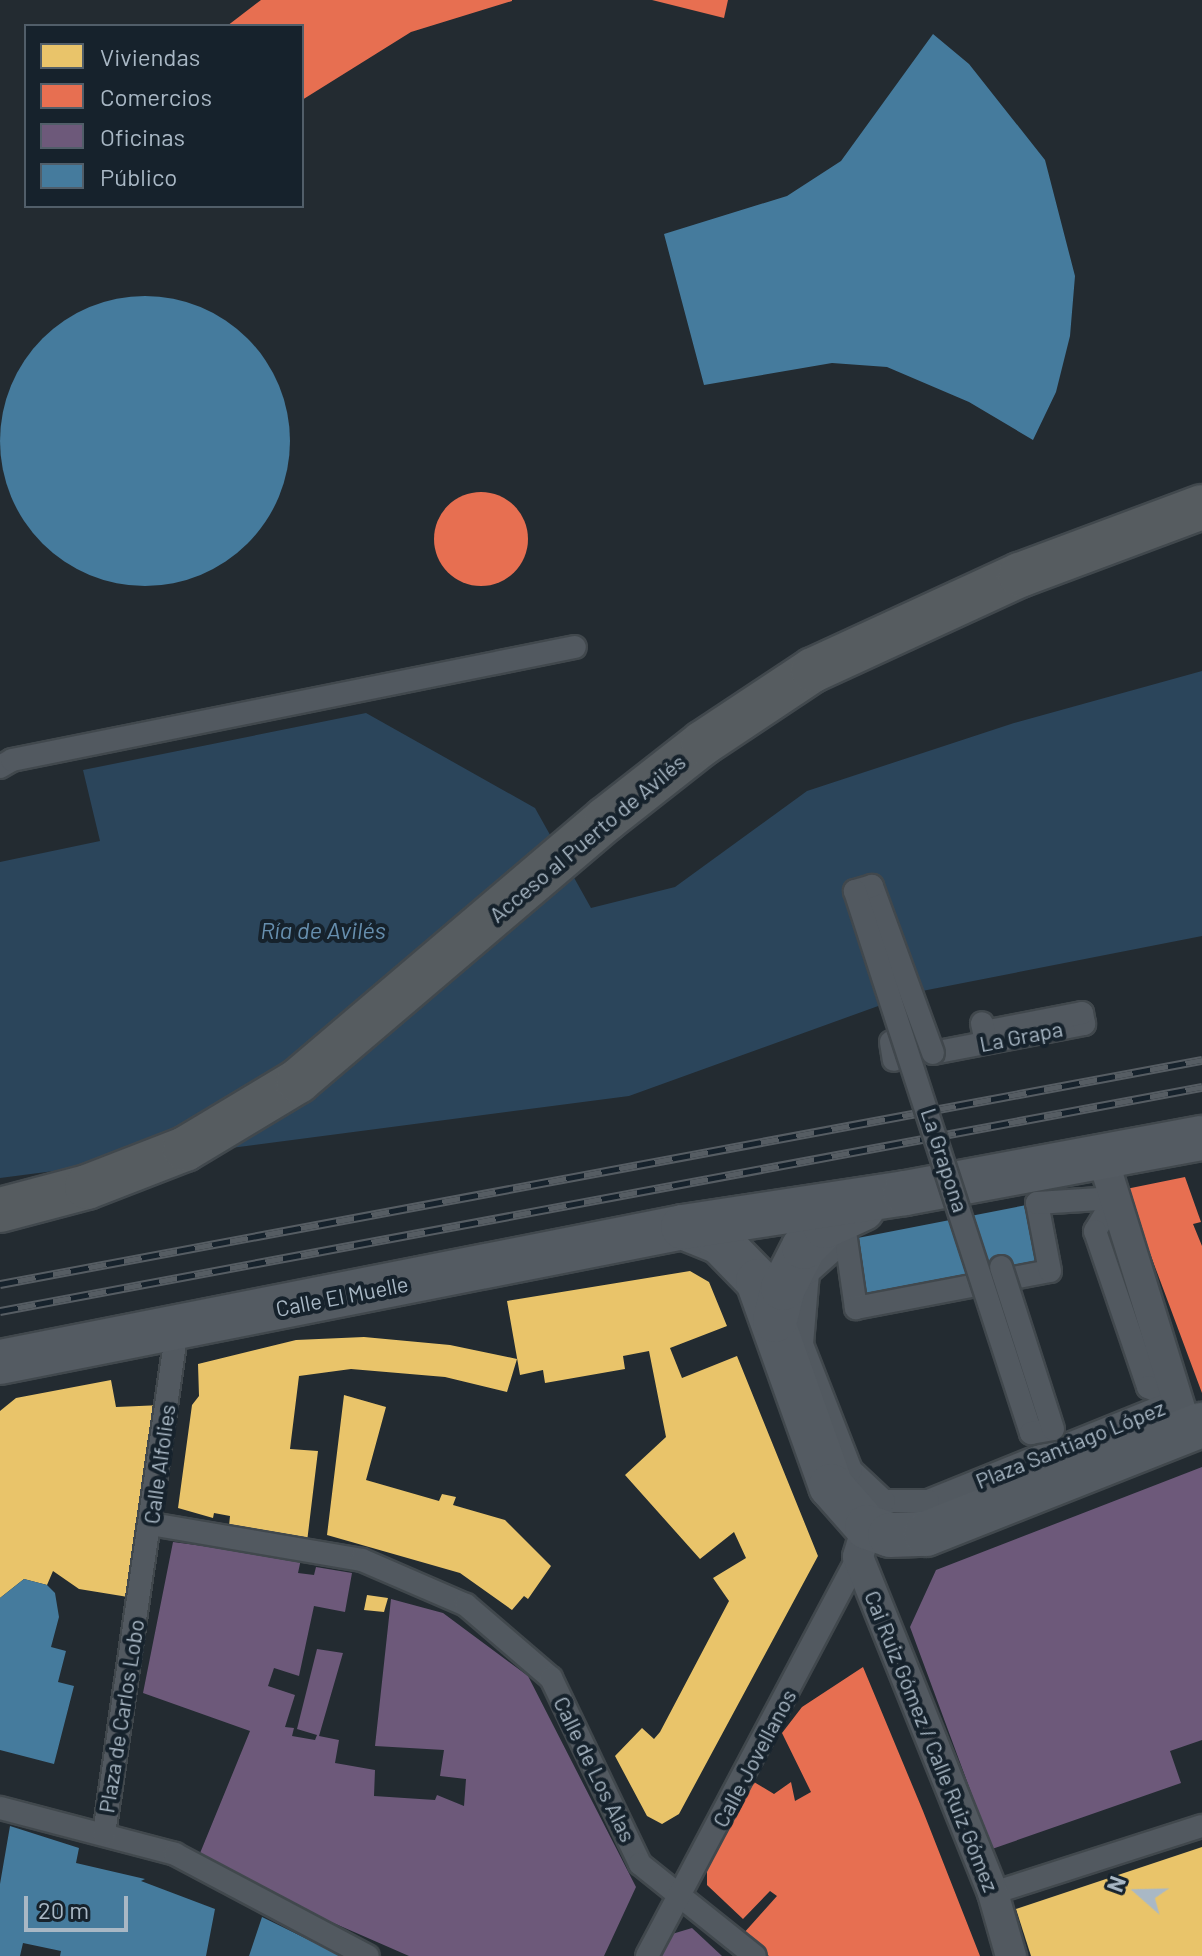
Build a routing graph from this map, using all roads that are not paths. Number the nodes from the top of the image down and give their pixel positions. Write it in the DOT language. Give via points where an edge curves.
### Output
graph roads {
  1 [pos="1202,507"];
  2 [pos="575,647"];
  3 [pos="0,767"];
  4 [pos="982,1023"];
  5 [pos="933,1053"];
  6 [pos="1202,1138"];
  7 [pos="1102,1156"];
  8 [pos="905,1193"];
  9 [pos="1115,1198"];
  10 [pos="0,1210"];
  11 [pos="683,1227"];
  12 [pos="996,1268"];
  13 [pos="775,1320"];
  14 [pos="177,1329"];
  15 [pos="4,1364"];
  16 [pos="1189,1419"];
  17 [pos="151,1524"];
  18 [pos="862,1542"];
  19 [pos="139,1599"];
  20 [pos="1,1814"];
  21 [pos="1202,1826"];
  22 [pos="104,1834"];
  23 [pos="993,1893"];
  24 [pos="679,1898"];
  25 [pos="368,1956"];
  26 [pos="647,1956"];
  27 [pos="755,1956"];
  28 [pos="1011,1956"];
  1 -- 10 [label="highway, Acceso al Puerto de Avilés" via="1006,580 813,670 703,743 606,819 298,1081 185,1149 87,1187"];
  2 -- 3 [label="street" via="12,760"];
  4 -- 5 [label="street, La Grapa" via="984,1032 1082,1013 1084,1024"];
  5 -- 12 [label="street, La Grapona, bridge" via="872,886 855,891 1031,1433 1053,1429"];
  6 -- 7 [label="main road"];
  7 -- 8 [label="main road"];
  7 -- 9 [label="street"];
  8 -- 11 [label="main road, Calle El Muelle"];
  8 -- 13 [label="main road" via="825,1226 804,1247 783,1288"];
  9 -- 16 [label="street"];
  9 -- 16 [label="street, Plaza Santiago López" via="1037,1203 1050,1271 856,1308 846,1239 808,1273 802,1344 851,1470 884,1501 928,1501"];
  11 -- 13 [label="main road" via="720,1242 741,1260 758,1281"];
  11 -- 14 [label="main road, Calle El Muelle"];
  13 -- 18 [label="main road" via="831,1486"];
  14 -- 15 [label="main road, Calle El Muelle"];
  14 -- 17 [label="street, Calle Alfolies"];
  16 -- 18 [label="main road" via="926,1534"];
  17 -- 19 [label="street, Calle Alfolies"];
  17 -- 24 [label="street, Calle de Los Alas" via="362,1560 466,1605 551,1678 640,1864"];
  18 -- 23 [label="street, Cai Ruiz Gómez / Calle Ruiz Gómez"];
  18 -- 24 [label="street, Calle Jovellanos"];
  19 -- 22 [label="street, Plaza de Carlos Lobo"];
  20 -- 25 [label="street" via="175,1854"];
  21 -- 23 [label="street"];
  23 -- 28 [label="street, Cai Ruiz Gómez / Calle Ruiz Gómez"];
  24 -- 26 [label="street, Calle Jovellanos"];
  24 -- 27 [label="street, Calle de Los Alas"];
}
